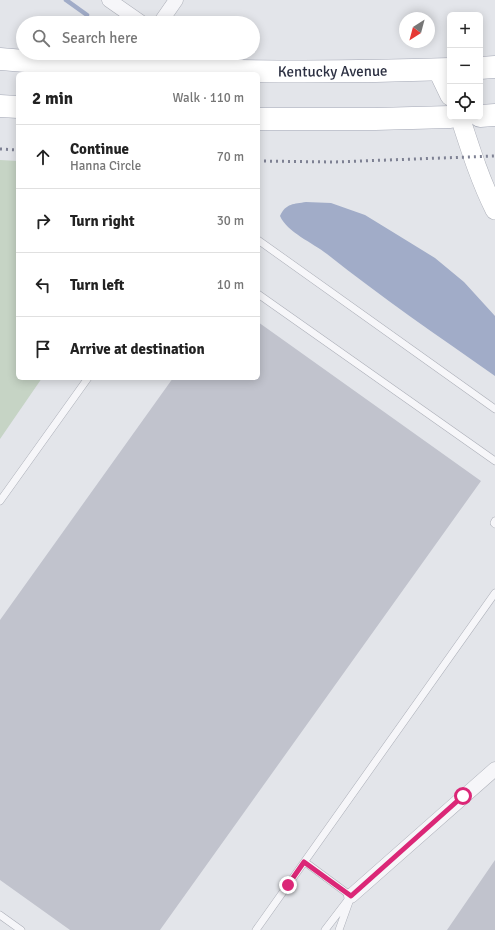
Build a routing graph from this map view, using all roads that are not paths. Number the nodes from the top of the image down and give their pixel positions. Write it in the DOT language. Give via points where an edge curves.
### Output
graph roads {
  1 [pos="109,0"];
  2 [pos="176,0"];
  3 [pos="132,16"];
  4 [pos="165,16"];
  5 [pos="0,59"];
  6 [pos="149,65"];
  7 [pos="495,67"];
  8 [pos="483,68"];
  9 [pos="443,69"];
  10 [pos="447,84"];
  11 [pos="0,106"];
  12 [pos="16,107"];
  13 [pos="495,115"];
  14 [pos="483,116"];
  15 [pos="447,117"];
  16 [pos="260,119"];
  17 [pos="461,120"];
  18 [pos="495,210"];
  19 [pos="260,241"];
  20 [pos="260,295"];
  21 [pos="87,380"];
  22 [pos="495,408"];
  23 [pos="495,461"];
  24 [pos="0,501"];
  25 [pos="495,593"];
  26 [pos="495,769"];
  27 [pos="304,862"];
  28 [pos="351,896"];
  29 [pos="0,915"];
  30 [pos="21,930"];
  31 [pos="256,930"];
  32 [pos="325,930"];
  33 [pos="339,930"];
  1 -- 3 [label="street"];
  2 -- 4 [label="street"];
  5 -- 6 [label="main road, Kentucky Avenue" via="76,65"];
  6 -- 9 [label="main road, Kentucky Avenue" via="235,71"];
  7 -- 8 [label="main road"];
  9 -- 10 [label="street"];
  11 -- 12 [label="main road"];
  13 -- 14 [label="main road"];
  15 -- 16 [label="main road"];
  17 -- 18 [label="street" via="473,158"];
  19 -- 22 [label="lane"];
  20 -- 23 [label="lane"];
  21 -- 24 [label="lane"];
  25 -- 27 [label="lane"];
  26 -- 28 [label="street"];
  27 -- 28 [label="lane"];
  27 -- 31 [label="lane"];
  28 -- 32 [label="lane"];
  28 -- 33 [label="lane"];
  29 -- 30 [label="lane"];
}
